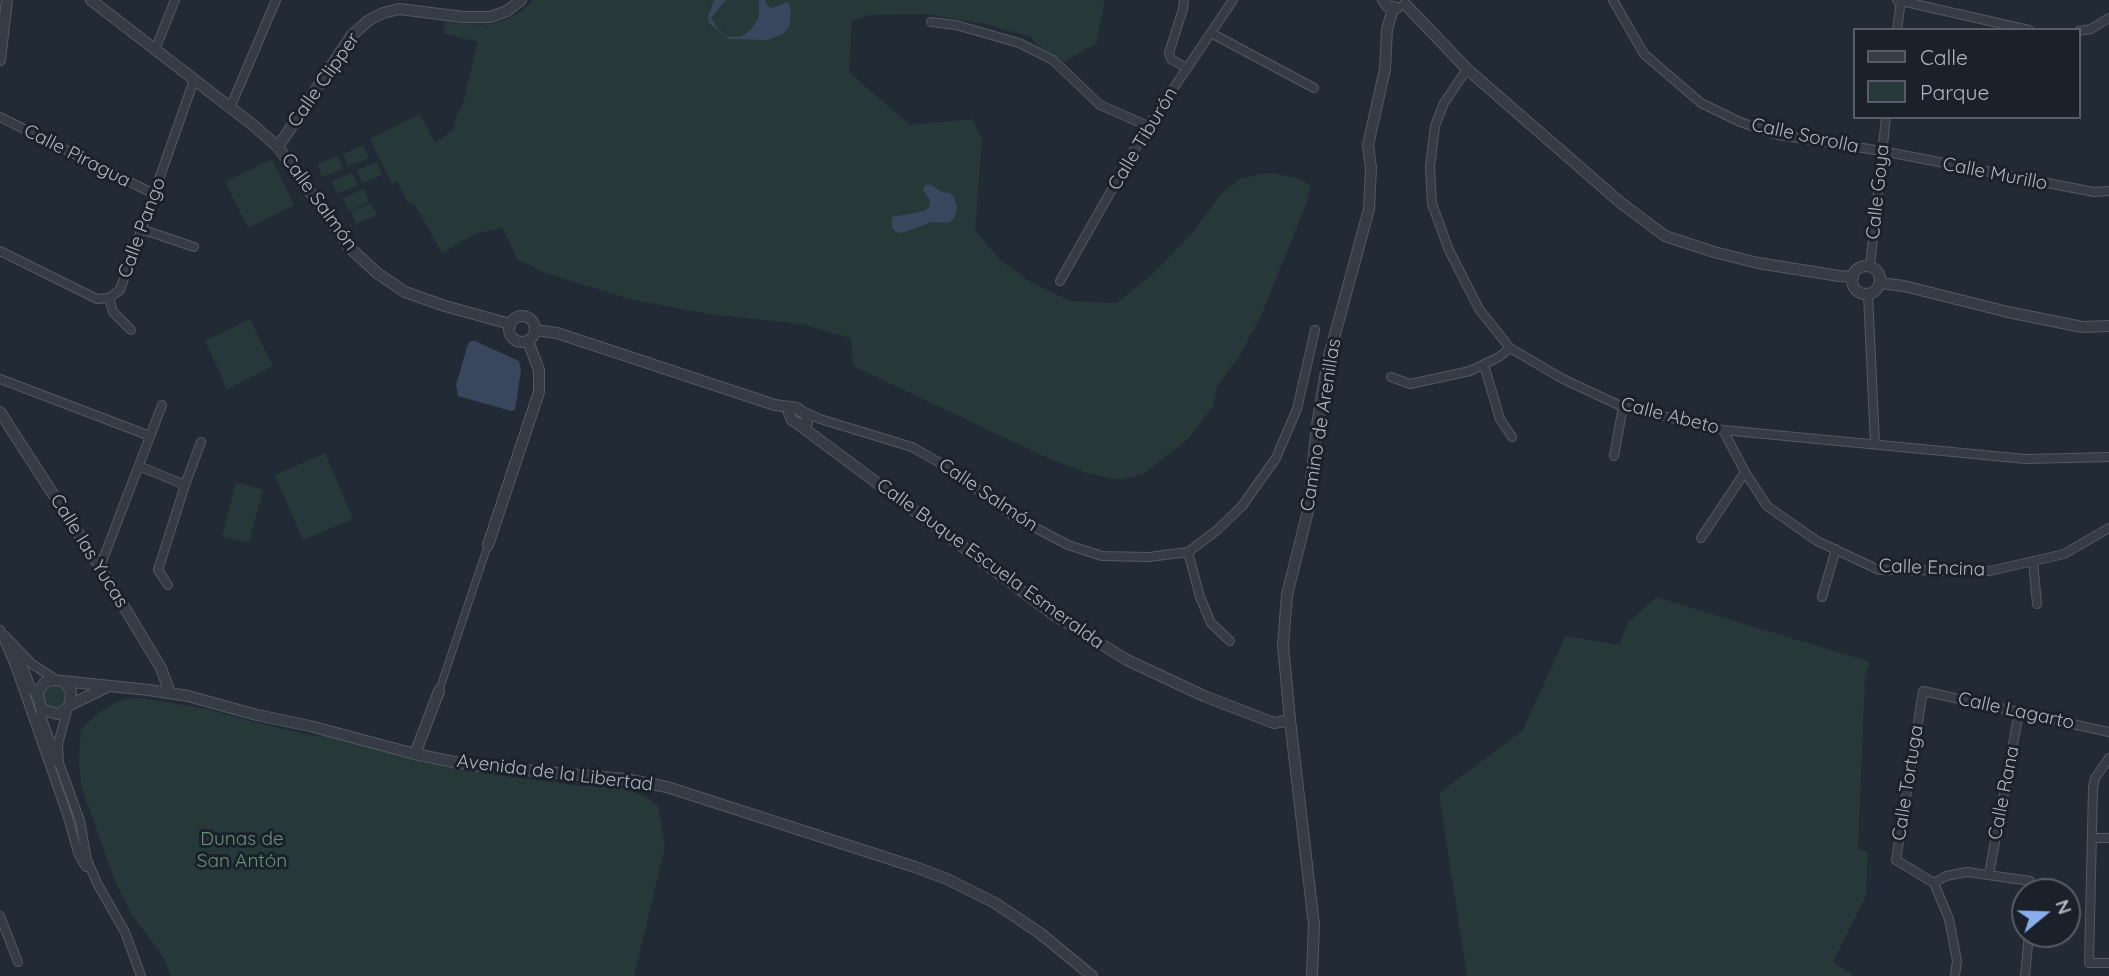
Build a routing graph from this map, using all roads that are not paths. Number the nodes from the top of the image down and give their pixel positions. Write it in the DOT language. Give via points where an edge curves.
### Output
graph roads {
  1 [pos="7,0"];
  2 [pos="90,0"];
  3 [pos="175,0"];
  4 [pos="276,0"];
  5 [pos="521,0"];
  6 [pos="1184,0"];
  7 [pos="1233,0"];
  8 [pos="1382,0"];
  9 [pos="1613,0"];
  10 [pos="1899,0"];
  11 [pos="1406,2"];
  12 [pos="399,5"];
  13 [pos="1393,9"];
  14 [pos="2109,18"];
  15 [pos="931,22"];
  16 [pos="1897,28"];
  17 [pos="2020,28"];
  18 [pos="2081,31"];
  19 [pos="1211,33"];
  20 [pos="155,50"];
  21 [pos="0,60"];
  22 [pos="1187,68"];
  23 [pos="1467,69"];
  24 [pos="194,80"];
  25 [pos="1314,88"];
  26 [pos="230,108"];
  27 [pos="0,117"];
  28 [pos="1886,119"];
  29 [pos="1148,127"];
  30 [pos="278,147"];
  31 [pos="1882,151"];
  32 [pos="2109,191"];
  33 [pos="154,194"];
  34 [pos="141,229"];
  35 [pos="194,247"];
  36 [pos="0,251"];
  37 [pos="1870,266"];
  38 [pos="1853,276"];
  39 [pos="1060,281"];
  40 [pos="1880,283"];
  41 [pos="1868,294"];
  42 [pos="109,298"];
  43 [pos="510,324"];
  44 [pos="2109,326"];
  45 [pos="131,330"];
  46 [pos="535,330"];
  47 [pos="1315,330"];
  48 [pos="528,341"];
  49 [pos="1510,348"];
  50 [pos="1485,365"];
  51 [pos="1391,377"];
  52 [pos="0,379"];
  53 [pos="162,405"];
  54 [pos="1623,407"];
  55 [pos="0,412"];
  56 [pos="799,418"];
  57 [pos="820,419"];
  58 [pos="1723,430"];
  59 [pos="150,436"];
  60 [pos="1513,437"];
  61 [pos="201,442"];
  62 [pos="1875,444"];
  63 [pos="1614,456"];
  64 [pos="2109,457"];
  65 [pos="139,466"];
  66 [pos="1745,472"];
  67 [pos="185,485"];
  68 [pos="2109,528"];
  69 [pos="1701,538"];
  70 [pos="488,545"];
  71 [pos="1836,550"];
  72 [pos="1188,552"];
  73 [pos="2033,561"];
  74 [pos="100,566"];
  75 [pos="168,585"];
  76 [pos="1822,597"];
  77 [pos="2037,604"];
  78 [pos="0,630"];
  79 [pos="1230,641"];
  80 [pos="6,645"];
  81 [pos="59,680"];
  82 [pos="107,687"];
  83 [pos="439,691"];
  84 [pos="1923,691"];
  85 [pos="170,693"];
  86 [pos="39,701"];
  87 [pos="69,706"];
  88 [pos="2019,712"];
  89 [pos="1290,720"];
  90 [pos="2109,732"];
  91 [pos="415,754"];
  92 [pos="2109,758"];
  93 [pos="54,779"];
  94 [pos="2092,838"];
  95 [pos="2109,838"];
  96 [pos="1989,874"];
  97 [pos="2012,878"];
  98 [pos="1934,883"];
  99 [pos="98,885"];
  100 [pos="0,916"];
  101 [pos="2028,948"];
  102 [pos="18,962"];
  103 [pos="2109,963"];
  104 [pos="141,976"];
  105 [pos="1092,976"];
  106 [pos="1312,976"];
  107 [pos="1955,976"];
  108 [pos="2025,976"];
  1 -- 21 [label="street"];
  2 -- 20 [label="street, Calle Clipper"];
  3 -- 20 [label="street"];
  4 -- 26 [label="street"];
  5 -- 12 [label="street, Calle Clipper" via="490,17 463,17"];
  6 -- 22 [label="street" via="1169,53"];
  7 -- 19 [label="street, Calle Tiburón"];
  8 -- 13 [label="street"];
  9 -- 31 [label="street, Calle Sorolla" via="1644,54 1700,103 1778,135"];
  10 -- 16 [label="street"];
  10 -- 17 [label="street"];
  11 -- 13 [label="street"];
  11 -- 23 [label="street"];
  12 -- 30 [label="street, Calle Clipper" via="369,20 351,36"];
  13 -- 89 [label="street, Camino de Arenillas" via="1367,145 1369,209 1328,360 1308,511 1287,595 1283,645"];
  14 -- 18 [label="street"];
  15 -- 29 [label="street" via="1019,43 1053,60 1100,105"];
  19 -- 22 [label="street, Calle Tiburón"];
  19 -- 25 [label="street"];
  20 -- 24 [label="street, Calle Clipper"];
  22 -- 29 [label="street, Calle Tiburón"];
  23 -- 38 [label="street" via="1665,236 1758,263"];
  23 -- 49 [label="street, Calle Abeto" via="1435,126 1432,204 1479,309"];
  24 -- 26 [label="street, Calle Clipper"];
  24 -- 33 [label="street, Calle Pango"];
  26 -- 30 [label="street, Calle Clipper"];
  27 -- 33 [label="street, Calle Piragua"];
  28 -- 31 [label="street, Calle Goya"];
  29 -- 39 [label="street, Calle Tiburón"];
  30 -- 43 [label="street, Calle Salmón" via="350,248 377,273 405,292"];
  31 -- 32 [label="street, Calle Murillo" via="2082,190"];
  31 -- 37 [label="street, Calle Goya"];
  33 -- 34 [label="street, Calle Pango"];
  34 -- 35 [label="street"];
  34 -- 42 [label="street, Calle Pango" via="120,290"];
  36 -- 42 [label="street, Calle Pango" via="97,299"];
  37 -- 38 [label="street" via="1861,267"];
  37 -- 40 [label="street"];
  38 -- 41 [label="street" via="1856,289"];
  40 -- 41 [label="street"];
  40 -- 44 [label="street" via="2082,327"];
  41 -- 62 [label="street"];
  42 -- 45 [label="street" via="113,312"];
  43 -- 46 [label="street" via="525,316 533,321"];
  43 -- 48 [label="street" via="515,340"];
  46 -- 48 [label="street"];
  46 -- 56 [label="street, Calle Buque Escuela Esmeralda" via="775,405"];
  47 -- 72 [label="street, Calle Salmón" via="1297,409 1276,458 1242,506"];
  48 -- 70 [label="street" via="539,370 539,392"];
  49 -- 50 [label="street"];
  49 -- 54 [label="street, Calle Abeto"];
  50 -- 51 [label="street" via="1410,384"];
  50 -- 60 [label="street" via="1500,419"];
  52 -- 59 [label="street"];
  53 -- 59 [label="street"];
  54 -- 58 [label="street, Calle Abeto"];
  54 -- 63 [label="street"];
  55 -- 74 [label="street, Calle las Yucas"];
  56 -- 57 [label="street"];
  56 -- 57 [label="street, Calle Salmón"];
  56 -- 89 [label="street, Calle Buque Escuela Esmeralda" via="814,435 1054,615 1127,660 1274,723"];
  57 -- 72 [label="street, Calle Salmón" via="912,447 1013,516 1068,545 1102,556"];
  58 -- 62 [label="street, Calle Abeto"];
  58 -- 66 [label="street, Calle Encina"];
  59 -- 65 [label="street"];
  61 -- 67 [label="street"];
  62 -- 64 [label="street, Calle Abeto" via="2026,459"];
  65 -- 67 [label="street"];
  65 -- 74 [label="street"];
  66 -- 69 [label="street"];
  66 -- 71 [label="street, Calle Encina" via="1768,506"];
  67 -- 75 [label="street" via="158,570"];
  68 -- 73 [label="street, Calle Encina" via="2064,554"];
  70 -- 83 [label="street"];
  71 -- 73 [label="street, Calle Encina" via="1879,570 1990,571"];
  71 -- 76 [label="street"];
  72 -- 79 [label="street" via="1210,623"];
  73 -- 77 [label="street"];
  74 -- 85 [label="street, Calle las Yucas" via="161,668"];
  78 -- 80 [label="street"];
  78 -- 81 [label="street" via="32,664"];
  80 -- 86 [label="street" via="22,664"];
  80 -- 93 [label="street"];
  81 -- 82 [label="street, Avenida de la Libertad"];
  81 -- 86 [label="street" via="40,687"];
  81 -- 87 [label="street" via="71,691"];
  82 -- 85 [label="street, Avenida de la Libertad"];
  82 -- 87 [label="street"];
  83 -- 91 [label="street"];
  84 -- 88 [label="street, Calle Lagarto"];
  84 -- 98 [label="street, Calle Tortuga" via="1896,860"];
  85 -- 91 [label="street, Avenida de la Libertad"];
  86 -- 87 [label="street" via="50,713"];
  86 -- 93 [label="street"];
  87 -- 99 [label="street" via="58,755"];
  88 -- 90 [label="street, Calle Lagarto"];
  88 -- 96 [label="street, Calle Rana"];
  89 -- 106 [label="street, Camino de Arenillas" via="1314,925"];
  91 -- 105 [label="street, Avenida de la Libertad" via="667,787 915,867 995,903"];
  92 -- 94 [label="street" via="2095,778"];
  93 -- 99 [label="street" via="78,853"];
  94 -- 95 [label="street"];
  94 -- 103 [label="street" via="2089,963"];
  96 -- 97 [label="street"];
  96 -- 98 [label="street" via="1967,872"];
  98 -- 107 [label="street" via="1949,919 1957,961"];
  99 -- 104 [label="street" via="125,932"];
  100 -- 102 [label="street"];
  101 -- 108 [label="street"];
}
